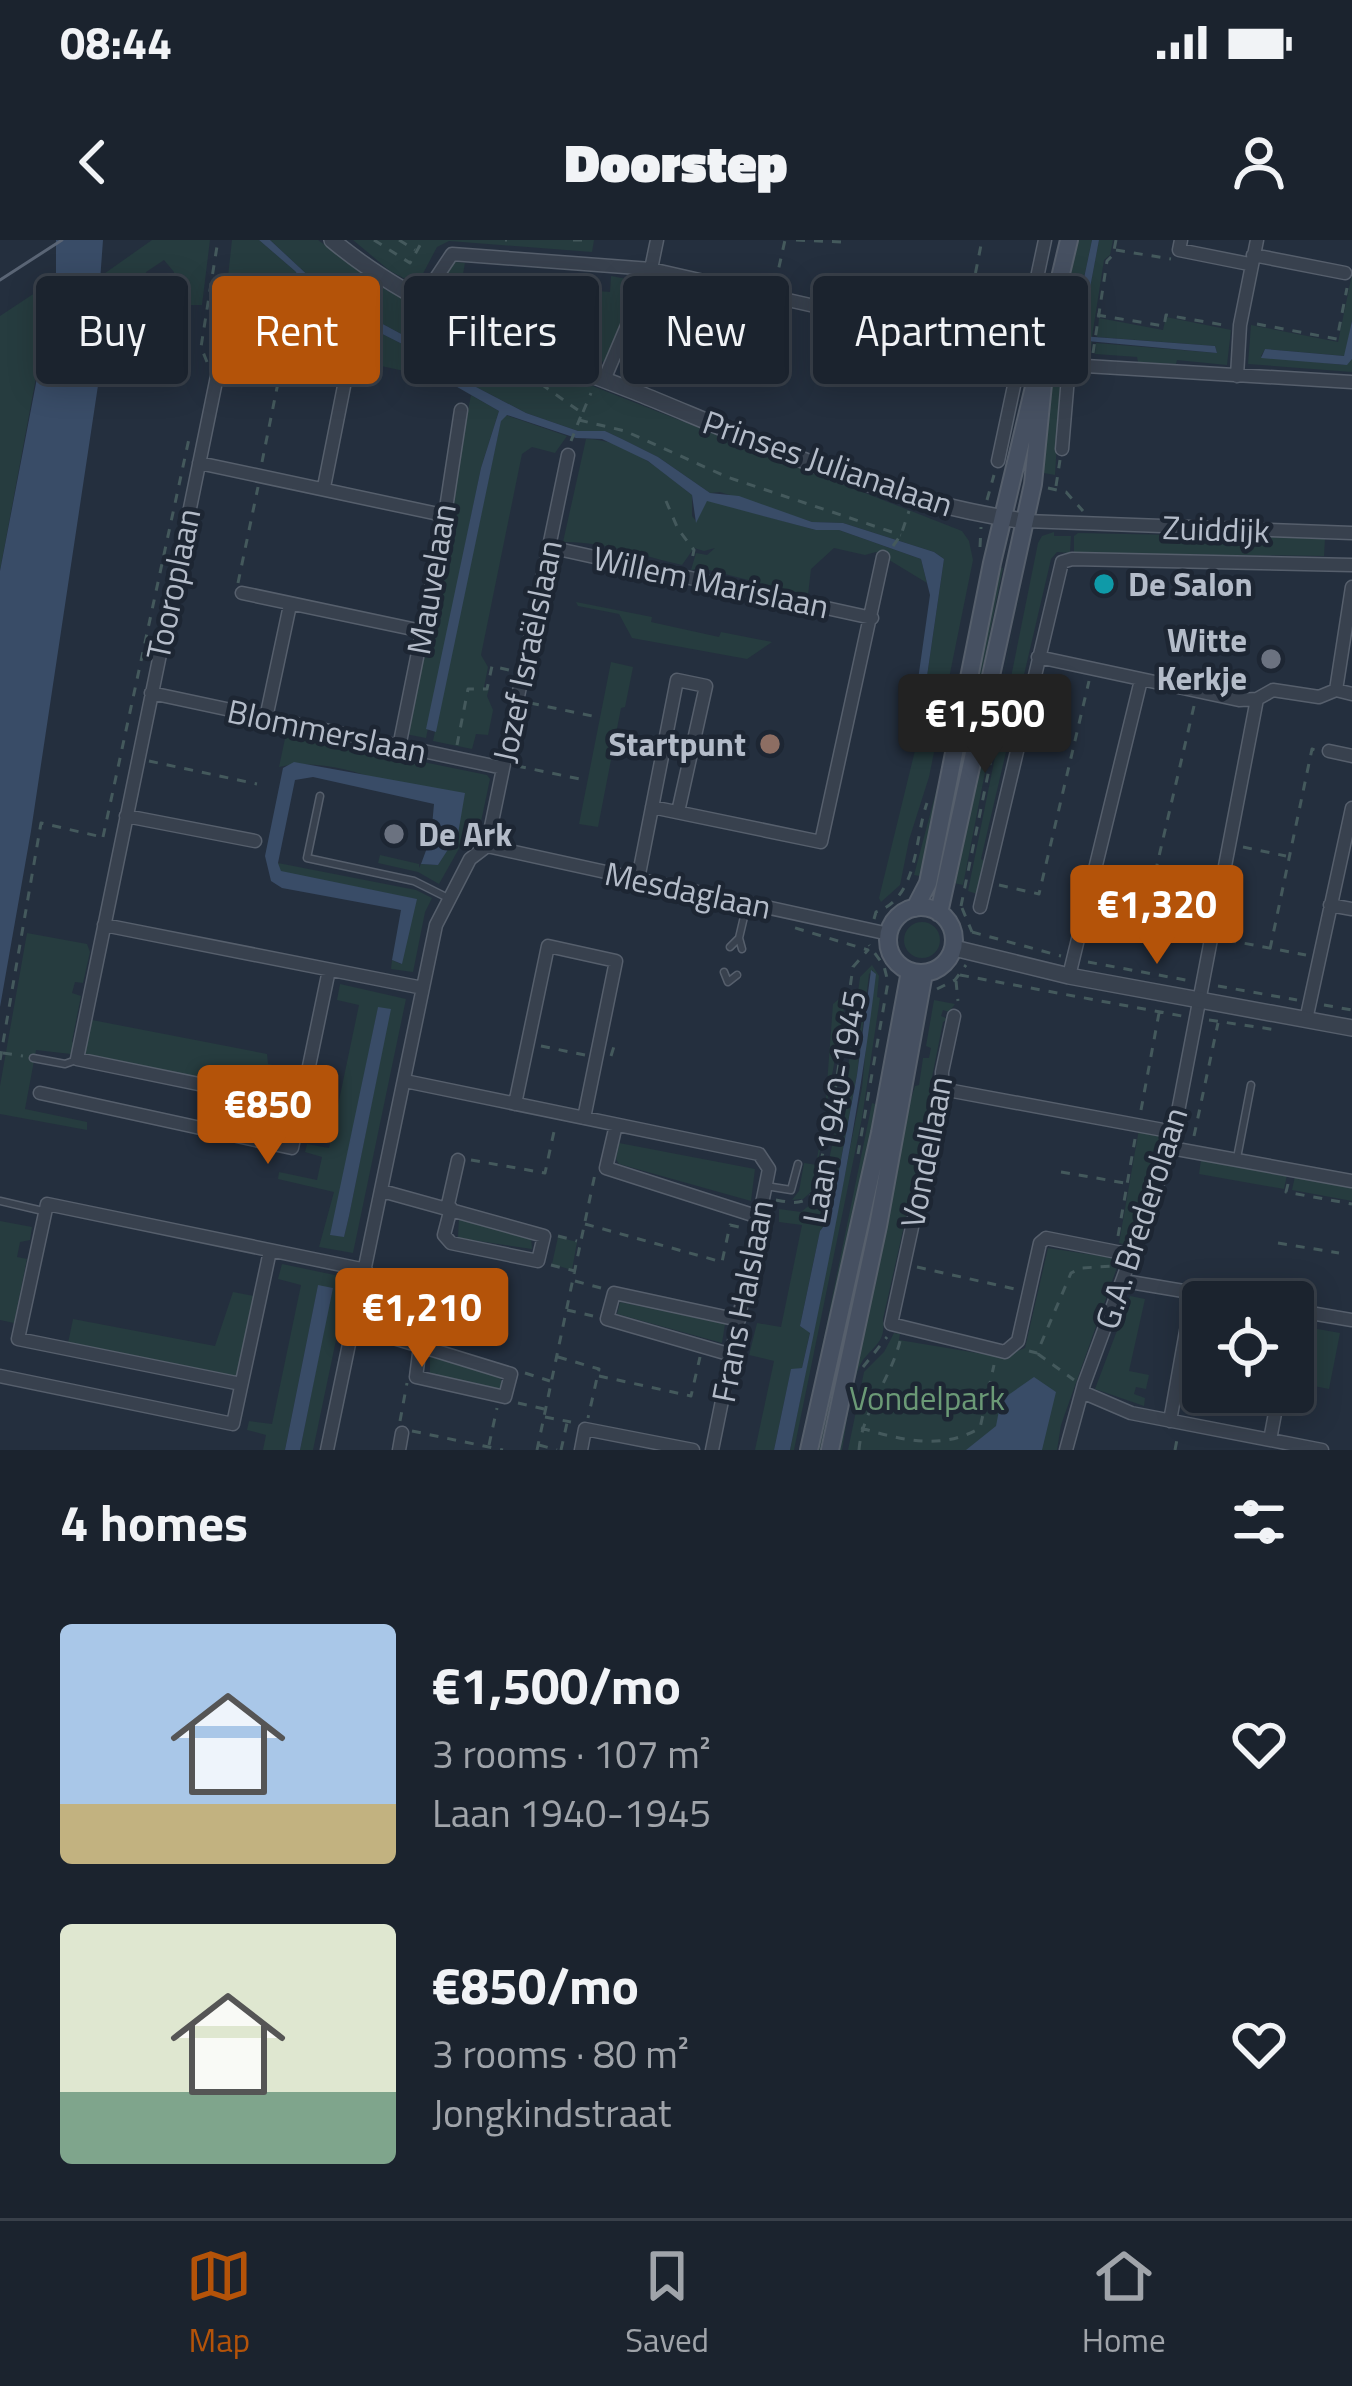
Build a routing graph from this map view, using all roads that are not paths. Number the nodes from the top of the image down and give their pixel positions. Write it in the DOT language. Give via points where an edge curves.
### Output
graph roads {
  1 [pos="332,240"];
  2 [pos="657,240"];
  3 [pos="1045,240"];
  4 [pos="1069,240"];
  5 [pos="1257,240"];
  6 [pos="1180,245"];
  7 [pos="1251,260"];
  8 [pos="651,269"];
  9 [pos="1345,273"];
  10 [pos="437,276"];
  11 [pos="1038,276"];
  12 [pos="1061,276"];
  13 [pos="404,289"];
  14 [pos="813,303"];
  15 [pos="1237,376"];
  16 [pos="1352,382"];
  17 [pos="216,384"];
  18 [pos="344,384"];
  19 [pos="594,384"];
  20 [pos="1015,384"];
  21 [pos="1036,384"];
  22 [pos="1042,384"];
  23 [pos="598,386"];
  24 [pos="461,410"];
  25 [pos="570,448"];
  26 [pos="1062,449"];
  27 [pos="998,461"];
  28 [pos="199,463"];
  29 [pos="323,487"];
  30 [pos="443,514"];
  31 [pos="1005,518"];
  32 [pos="1025,521"];
  33 [pos="1352,535"];
  34 [pos="549,547"];
  35 [pos="886,554"];
  36 [pos="1352,565"];
  37 [pos="1352,587"];
  38 [pos="242,593"];
  39 [pos="290,604"];
  40 [pos="872,617"];
  41 [pos="422,631"];
  42 [pos="1038,657"];
  43 [pos="1141,680"];
  44 [pos="1336,690"];
  45 [pos="151,693"];
  46 [pos="1352,694"];
  47 [pos="1258,699"];
  48 [pos="266,718"];
  49 [pos="399,747"];
  50 [pos="1329,751"];
  51 [pos="1352,756"];
  52 [pos="503,766"];
  53 [pos="320,796"];
  54 [pos="652,807"];
  55 [pos="1352,808"];
  56 [pos="678,812"];
  57 [pos="126,816"];
  58 [pos="255,841"];
  59 [pos="487,846"];
  60 [pos="638,879"];
  61 [pos="448,898"];
  62 [pos="971,899"];
  63 [pos="748,901"];
  64 [pos="1330,905"];
  65 [pos="915,908"];
  66 [pos="1352,909"];
  67 [pos="939,913"];
  68 [pos="104,925"];
  69 [pos="880,932"];
  70 [pos="739,938"];
  71 [pos="730,946"];
  72 [pos="954,948"];
  73 [pos="742,949"];
  74 [pos="1071,968"];
  75 [pos="329,970"];
  76 [pos="724,972"];
  77 [pos="917,972"];
  78 [pos="737,974"];
  79 [pos="423,988"];
  80 [pos="1199,1010"];
  81 [pos="954,1016"];
  82 [pos="1306,1020"];
  83 [pos="1352,1028"];
  84 [pos="33,1058"];
  85 [pos="77,1059"];
  86 [pos="405,1082"];
  87 [pos="1251,1085"];
  88 [pos="942,1089"];
  89 [pos="40,1093"];
  90 [pos="515,1103"];
  91 [pos="301,1105"];
  92 [pos="584,1118"];
  93 [pos="616,1125"];
  94 [pos="1174,1132"];
  95 [pos="1172,1148"];
  96 [pos="458,1160"];
  97 [pos="1237,1161"];
  98 [pos="798,1164"];
  99 [pos="1352,1181"];
  100 [pos="382,1191"];
  101 [pos="764,1192"];
  102 [pos="0,1202"];
  103 [pos="46,1208"];
  104 [pos="449,1208"];
  105 [pos="758,1224"];
  106 [pos="270,1251"];
  107 [pos="1131,1260"];
  108 [pos="366,1270"];
  109 [pos="1124,1281"];
  110 [pos="1182,1290"];
  111 [pos="431,1299"];
  112 [pos="1314,1315"];
  113 [pos="739,1320"];
  114 [pos="1352,1321"];
  115 [pos="354,1326"];
  116 [pos="420,1346"];
  117 [pos="1182,1353"];
  118 [pos="732,1355"];
  119 [pos="0,1376"];
  120 [pos="242,1384"];
  121 [pos="1083,1388"];
  122 [pos="1275,1413"];
  123 [pos="1170,1420"];
  124 [pos="402,1433"];
  125 [pos="1270,1440"];
  126 [pos="327,1450"];
  127 [pos="399,1450"];
  128 [pos="581,1450"];
  129 [pos="693,1450"];
  130 [pos="712,1450"];
  131 [pos="809,1450"];
  132 [pos="830,1450"];
  133 [pos="1066,1450"];
  134 [pos="1322,1450"];
  1 -- 13 [label="street, Prinses Julianalaan"];
  2 -- 8 [label="street"];
  3 -- 11 [label="street"];
  4 -- 12 [label="main road"];
  5 -- 7 [label="street"];
  6 -- 7 [label="street"];
  7 -- 9 [label="street"];
  7 -- 15 [label="street"];
  8 -- 10 [label="street" via="452,254"];
  8 -- 14 [label="street"];
  8 -- 23 [label="street"];
  15 -- 16 [label="street"];
  15 -- 26 [label="street" via="1070,365"];
  17 -- 28 [label="street, Tooroplaan"];
  18 -- 29 [label="street"];
  19 -- 23 [label="street, Prinses Julianalaan"];
  20 -- 27 [label="street"];
  21 -- 31 [label="main road"];
  22 -- 32 [label="main road"];
  23 -- 31 [label="street, Prinses Julianalaan" via="873,486"];
  24 -- 30 [label="street, Mauvelaan"];
  25 -- 34 [label="street, Jozef Israëlslaan"];
  28 -- 29 [label="street" via="259,481"];
  28 -- 45 [label="street, Tooroplaan"];
  29 -- 30 [label="street"];
  30 -- 41 [label="street, Mauvelaan"];
  31 -- 32 [label="street, Zuiddijk"];
  31 -- 65 [label="main road" via="928,883"];
  32 -- 33 [label="street, Zuiddijk"];
  32 -- 67 [label="main road"];
  34 -- 40 [label="street, Willem Marislaan"];
  34 -- 52 [label="street, Jozef Israëlslaan"];
  35 -- 40 [label="street"];
  36 -- 42 [label="street" via="1061,562"];
  37 -- 44 [label="street"];
  38 -- 39 [label="street"];
  39 -- 41 [label="street"];
  39 -- 48 [label="street"];
  40 -- 56 [label="street" via="821,842"];
  41 -- 49 [label="street, Mauvelaan"];
  42 -- 43 [label="street"];
  42 -- 62 [label="street" via="986,881"];
  43 -- 47 [label="street"];
  43 -- 74 [label="street"];
  44 -- 46 [label="street"];
  44 -- 47 [label="street" via="1319,697 1274,690"];
  45 -- 48 [label="street, Blommerslaan"];
  45 -- 57 [label="street, Tooroplaan"];
  47 -- 80 [label="street, G.A. Brederolaan"];
  48 -- 49 [label="street, Blommerslaan"];
  49 -- 52 [label="street, Blommerslaan"];
  50 -- 51 [label="street"];
  52 -- 59 [label="street, Jozef Israëlslaan"];
  53 -- 61 [label="lane" via="307,858 414,881"];
  54 -- 56 [label="street"];
  54 -- 56 [label="street" via="677,680 706,686"];
  54 -- 60 [label="street"];
  55 -- 64 [label="street"];
  57 -- 58 [label="street"];
  57 -- 68 [label="street, Tooroplaan"];
  59 -- 60 [label="street, Mesdaglaan"];
  59 -- 61 [label="street"];
  60 -- 63 [label="street, Mesdaglaan"];
  61 -- 79 [label="street"];
  63 -- 69 [label="street, Mesdaglaan"];
  63 -- 70 [label="lane"];
  64 -- 66 [label="street"];
  64 -- 82 [label="street"];
  65 -- 67 [label="main road"];
  65 -- 69 [label="main road"];
  67 -- 72 [label="main road" via="952,928"];
  68 -- 75 [label="street"];
  68 -- 85 [label="street, Tooroplaan"];
  69 -- 77 [label="main road" via="893,957"];
  70 -- 71 [label="lane"];
  70 -- 73 [label="lane"];
  72 -- 74 [label="street"];
  72 -- 77 [label="main road" via="945,964"];
  74 -- 80 [label="street"];
  75 -- 79 [label="street"];
  75 -- 91 [label="street"];
  76 -- 78 [label="lane" via="728,982"];
  77 -- 131 [label="main road, Laan 1940-1945"];
  77 -- 132 [label="main road, Laan 1940-1945" via="878,1226"];
  79 -- 86 [label="street"];
  80 -- 82 [label="street"];
  80 -- 94 [label="street, G.A. Brederolaan"];
  81 -- 88 [label="street, Vondellaan"];
  82 -- 83 [label="street"];
  84 -- 85 [label="lane"];
  85 -- 91 [label="street"];
  86 -- 90 [label="street"];
  86 -- 100 [label="street"];
  87 -- 97 [label="lane"];
  88 -- 94 [label="street"];
  88 -- 107 [label="street, Vondellaan" via="897,1326 997,1352 1014,1348 1046,1238"];
  89 -- 91 [label="street" via="292,1148"];
  90 -- 92 [label="street"];
  90 -- 92 [label="street" via="548,946 616,961"];
  92 -- 93 [label="street"];
  93 -- 101 [label="street, Frans Halslaan" via="759,1154 769,1168"];
  93 -- 105 [label="street" via="606,1168"];
  94 -- 95 [label="street, G.A. Brederolaan"];
  95 -- 97 [label="street"];
  95 -- 107 [label="street, G.A. Brederolaan"];
  96 -- 104 [label="street"];
  97 -- 99 [label="street"];
  98 -- 101 [label="lane" via="791,1190"];
  100 -- 104 [label="street"];
  100 -- 108 [label="street"];
  101 -- 105 [label="street, Frans Halslaan"];
  102 -- 103 [label="lane"];
  103 -- 106 [label="street"];
  103 -- 120 [label="street" via="18,1339"];
  104 -- 104 [label="street" via="444,1235 451,1244 538,1261 544,1236"];
  105 -- 113 [label="street, Frans Halslaan"];
  106 -- 108 [label="street"];
  106 -- 120 [label="street"];
  107 -- 109 [label="street, G.A. Brederolaan"];
  108 -- 115 [label="street"];
  109 -- 110 [label="street"];
  109 -- 121 [label="street, G.A. Brederolaan"];
  111 -- 116 [label="street"];
  112 -- 114 [label="street"];
  113 -- 118 [label="street, Frans Halslaan"];
  113 -- 118 [label="street" via="614,1293 607,1319"];
  115 -- 116 [label="street"];
  115 -- 126 [label="street"];
  116 -- 116 [label="street" via="512,1374 502,1396 416,1377"];
  117 -- 123 [label="street"];
  118 -- 130 [label="street, Frans Halslaan"];
  119 -- 120 [label="street" via="233,1424"];
  121 -- 123 [label="street" via="1131,1414"];
  121 -- 133 [label="street, G.A. Brederolaan"];
  122 -- 125 [label="street"];
  123 -- 125 [label="street"];
  124 -- 127 [label="street"];
  125 -- 134 [label="street"];
  128 -- 129 [label="street" via="585,1429"];
}
